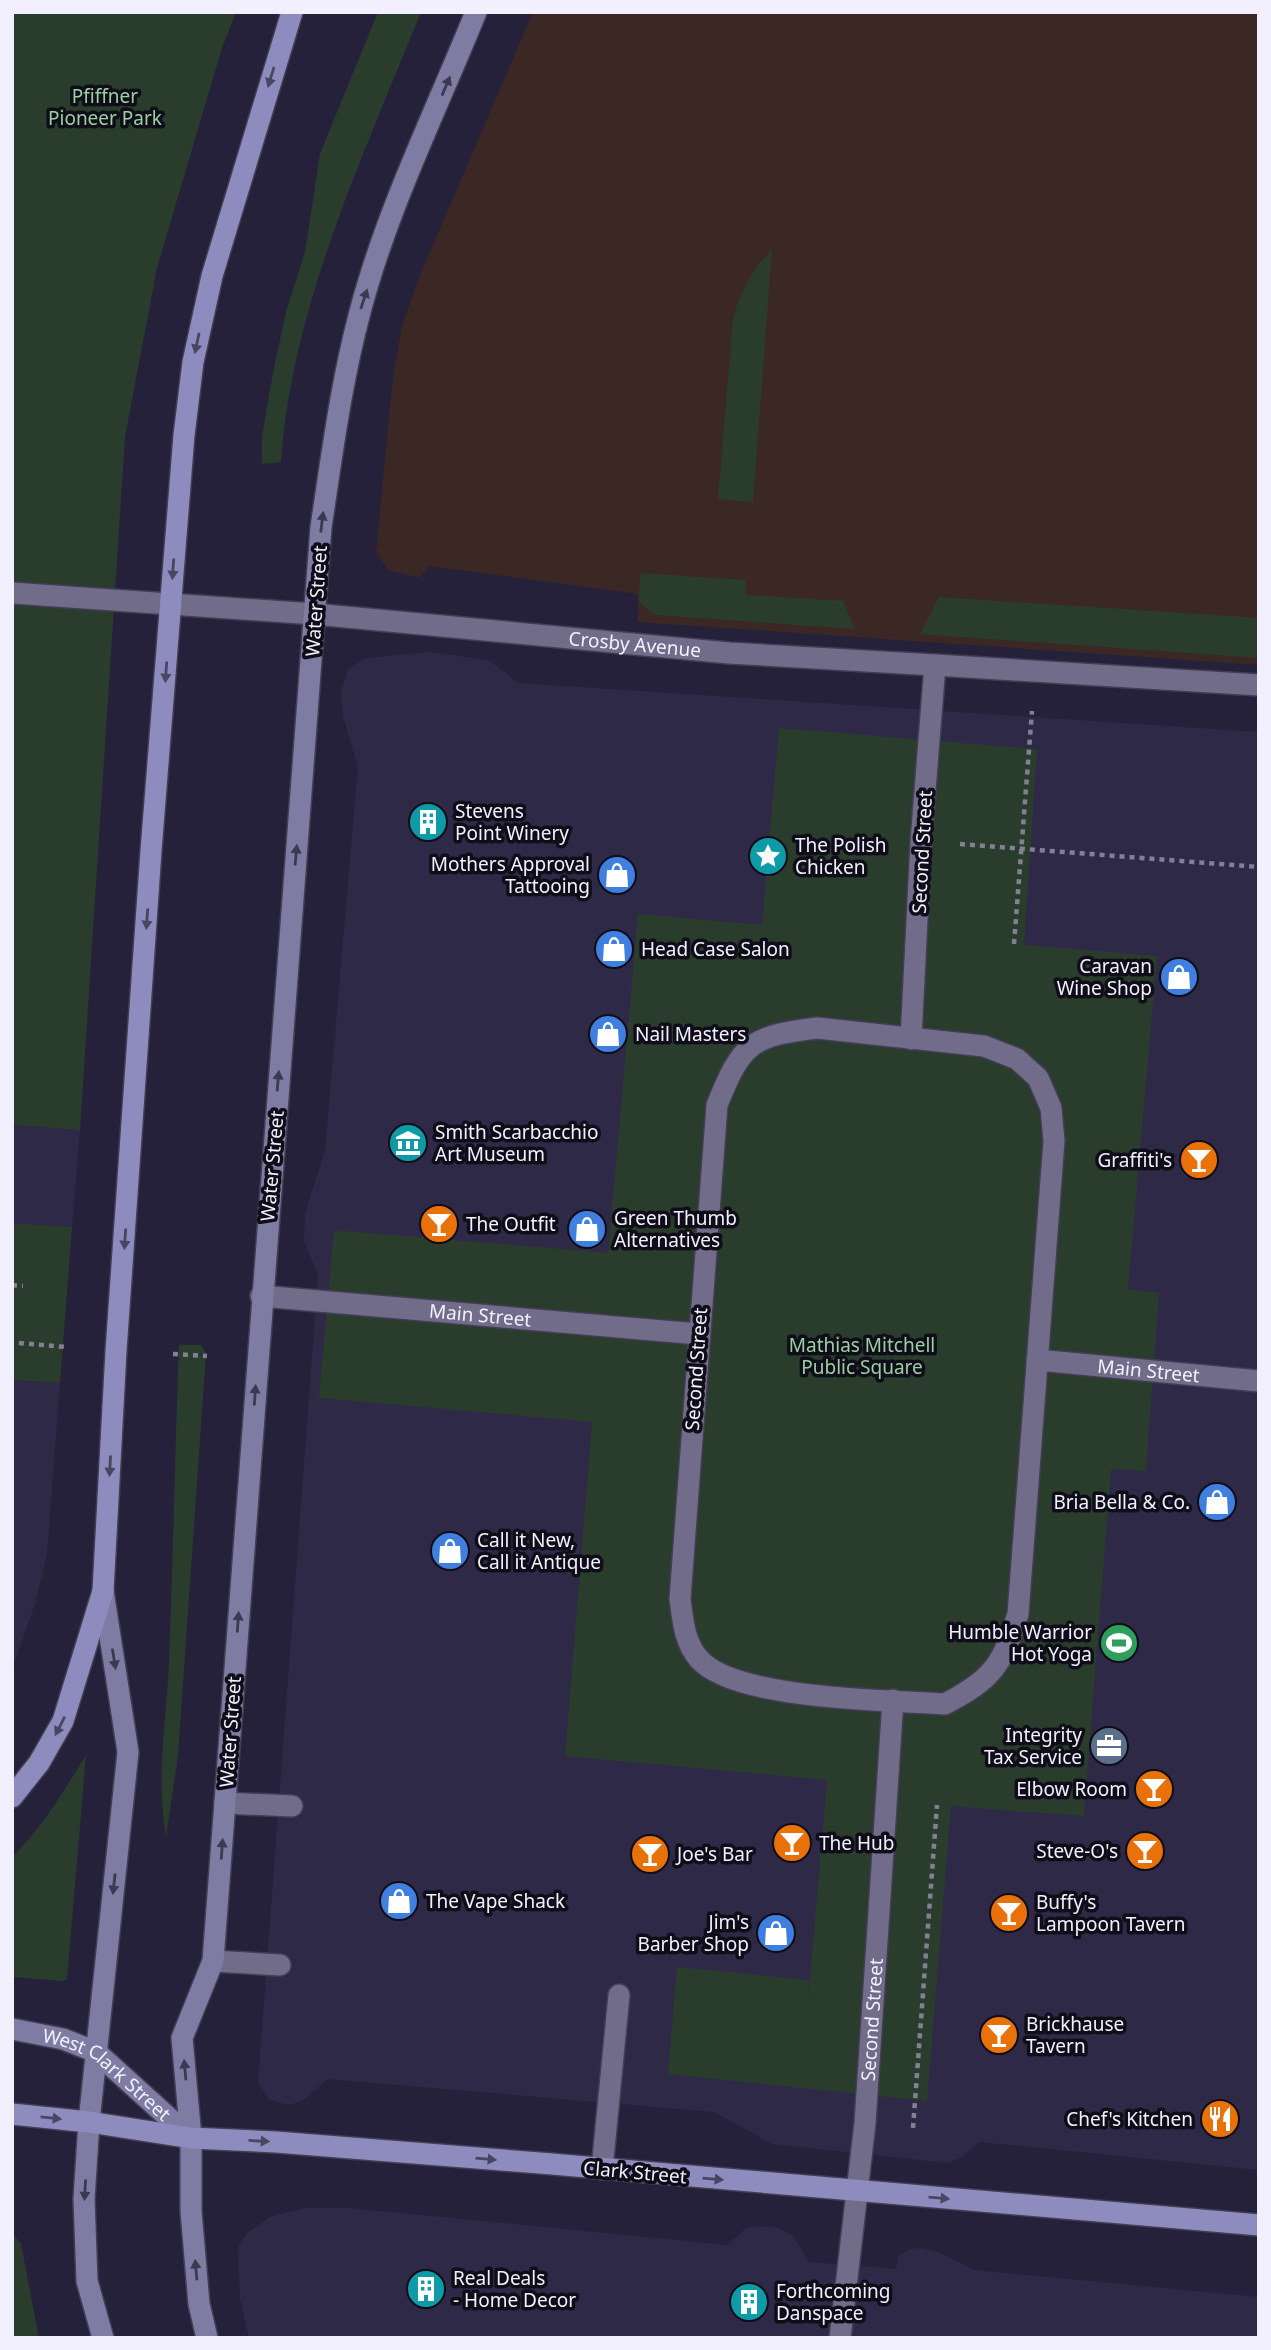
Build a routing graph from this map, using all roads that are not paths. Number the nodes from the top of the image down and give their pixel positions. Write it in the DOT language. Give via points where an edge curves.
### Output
graph roads {
  1 [pos="292,12"];
  2 [pos="476,12"];
  3 [pos="12,593"];
  4 [pos="170,604"];
  5 [pos="314,614"];
  6 [pos="935,665"];
  7 [pos="1259,685"];
  8 [pos="911,1039"];
  9 [pos="261,1296"];
  10 [pos="698,1334"];
  11 [pos="1037,1360"];
  12 [pos="1259,1381"];
  13 [pos="103,1591"];
  14 [pos="893,1700"];
  15 [pos="12,1797"];
  16 [pos="225,1803"];
  17 [pos="292,1806"];
  18 [pos="213,1961"];
  19 [pos="280,1965"];
  20 [pos="619,1995"];
  21 [pos="12,2029"];
  22 [pos="96,2052"];
  23 [pos="12,2114"];
  24 [pos="89,2122"];
  25 [pos="191,2138"];
  26 [pos="602,2169"];
  27 [pos="858,2191"];
  28 [pos="1259,2225"];
  29 [pos="103,2338"];
  30 [pos="207,2338"];
  31 [pos="840,2338"];
  1 -- 4 [label="main road, one-way" via="212,276 193,362"];
  5 -- 2 [label="street, Water Street, one-way" via="321,527 341,393 360,309 394,209"];
  3 -- 4 [label="street, Crosby Avenue"];
  4 -- 5 [label="street, Crosby Avenue"];
  4 -- 13 [label="main road, one-way" via="117,1332"];
  5 -- 6 [label="street, Crosby Avenue" via="729,653"];
  9 -- 5 [label="street, Water Street, one-way"];
  6 -- 7 [label="street, Crosby Avenue"];
  6 -- 8 [label="street, Second Street"];
  8 -- 10 [label="street, Second Street" via="817,1028 778,1033 750,1046 731,1071 717,1105"];
  8 -- 11 [label="street, Second Street" via="984,1046 1017,1059 1038,1079 1051,1108 1054,1141"];
  9 -- 10 [label="street, Main Street"];
  16 -- 9 [label="street, Water Street, one-way"];
  10 -- 14 [label="street, Second Street" via="680,1599 684,1634 699,1659 722,1677 758,1688"];
  11 -- 12 [label="street, Main Street"];
  11 -- 14 [label="street, Second Street" via="1018,1614 1008,1644 996,1669 973,1690 945,1704"];
  13 -- 15 [label="main road, one-way" via="63,1721"];
  13 -- 22 [label="street, one-way" via="128,1752"];
  14 -- 27 [label="street, Second Street"];
  16 -- 17 [label="street"];
  18 -- 16 [label="street, Water Street, one-way"];
  18 -- 19 [label="street"];
  25 -- 18 [label="street, Water Street, one-way" via="183,2038"];
  20 -- 26 [label="street"];
  21 -- 22 [label="street, West Clark Street" via="63,2039"];
  22 -- 24 [label="street"];
  22 -- 25 [label="street, West Clark Street"];
  23 -- 24 [label="main road, Clark Street, one-way"];
  24 -- 25 [label="main road, Clark Street"];
  24 -- 29 [label="street, one-way" via="84,2199 88,2281"];
  25 -- 26 [label="main road, Clark Street, one-way"];
  30 -- 25 [label="street, Water Street, one-way" via="199,2304 191,2211"];
  26 -- 27 [label="main road, Clark Street, one-way"];
  27 -- 28 [label="main road, Clark Street, one-way"];
  27 -- 31 [label="street, Second Street"];
}
